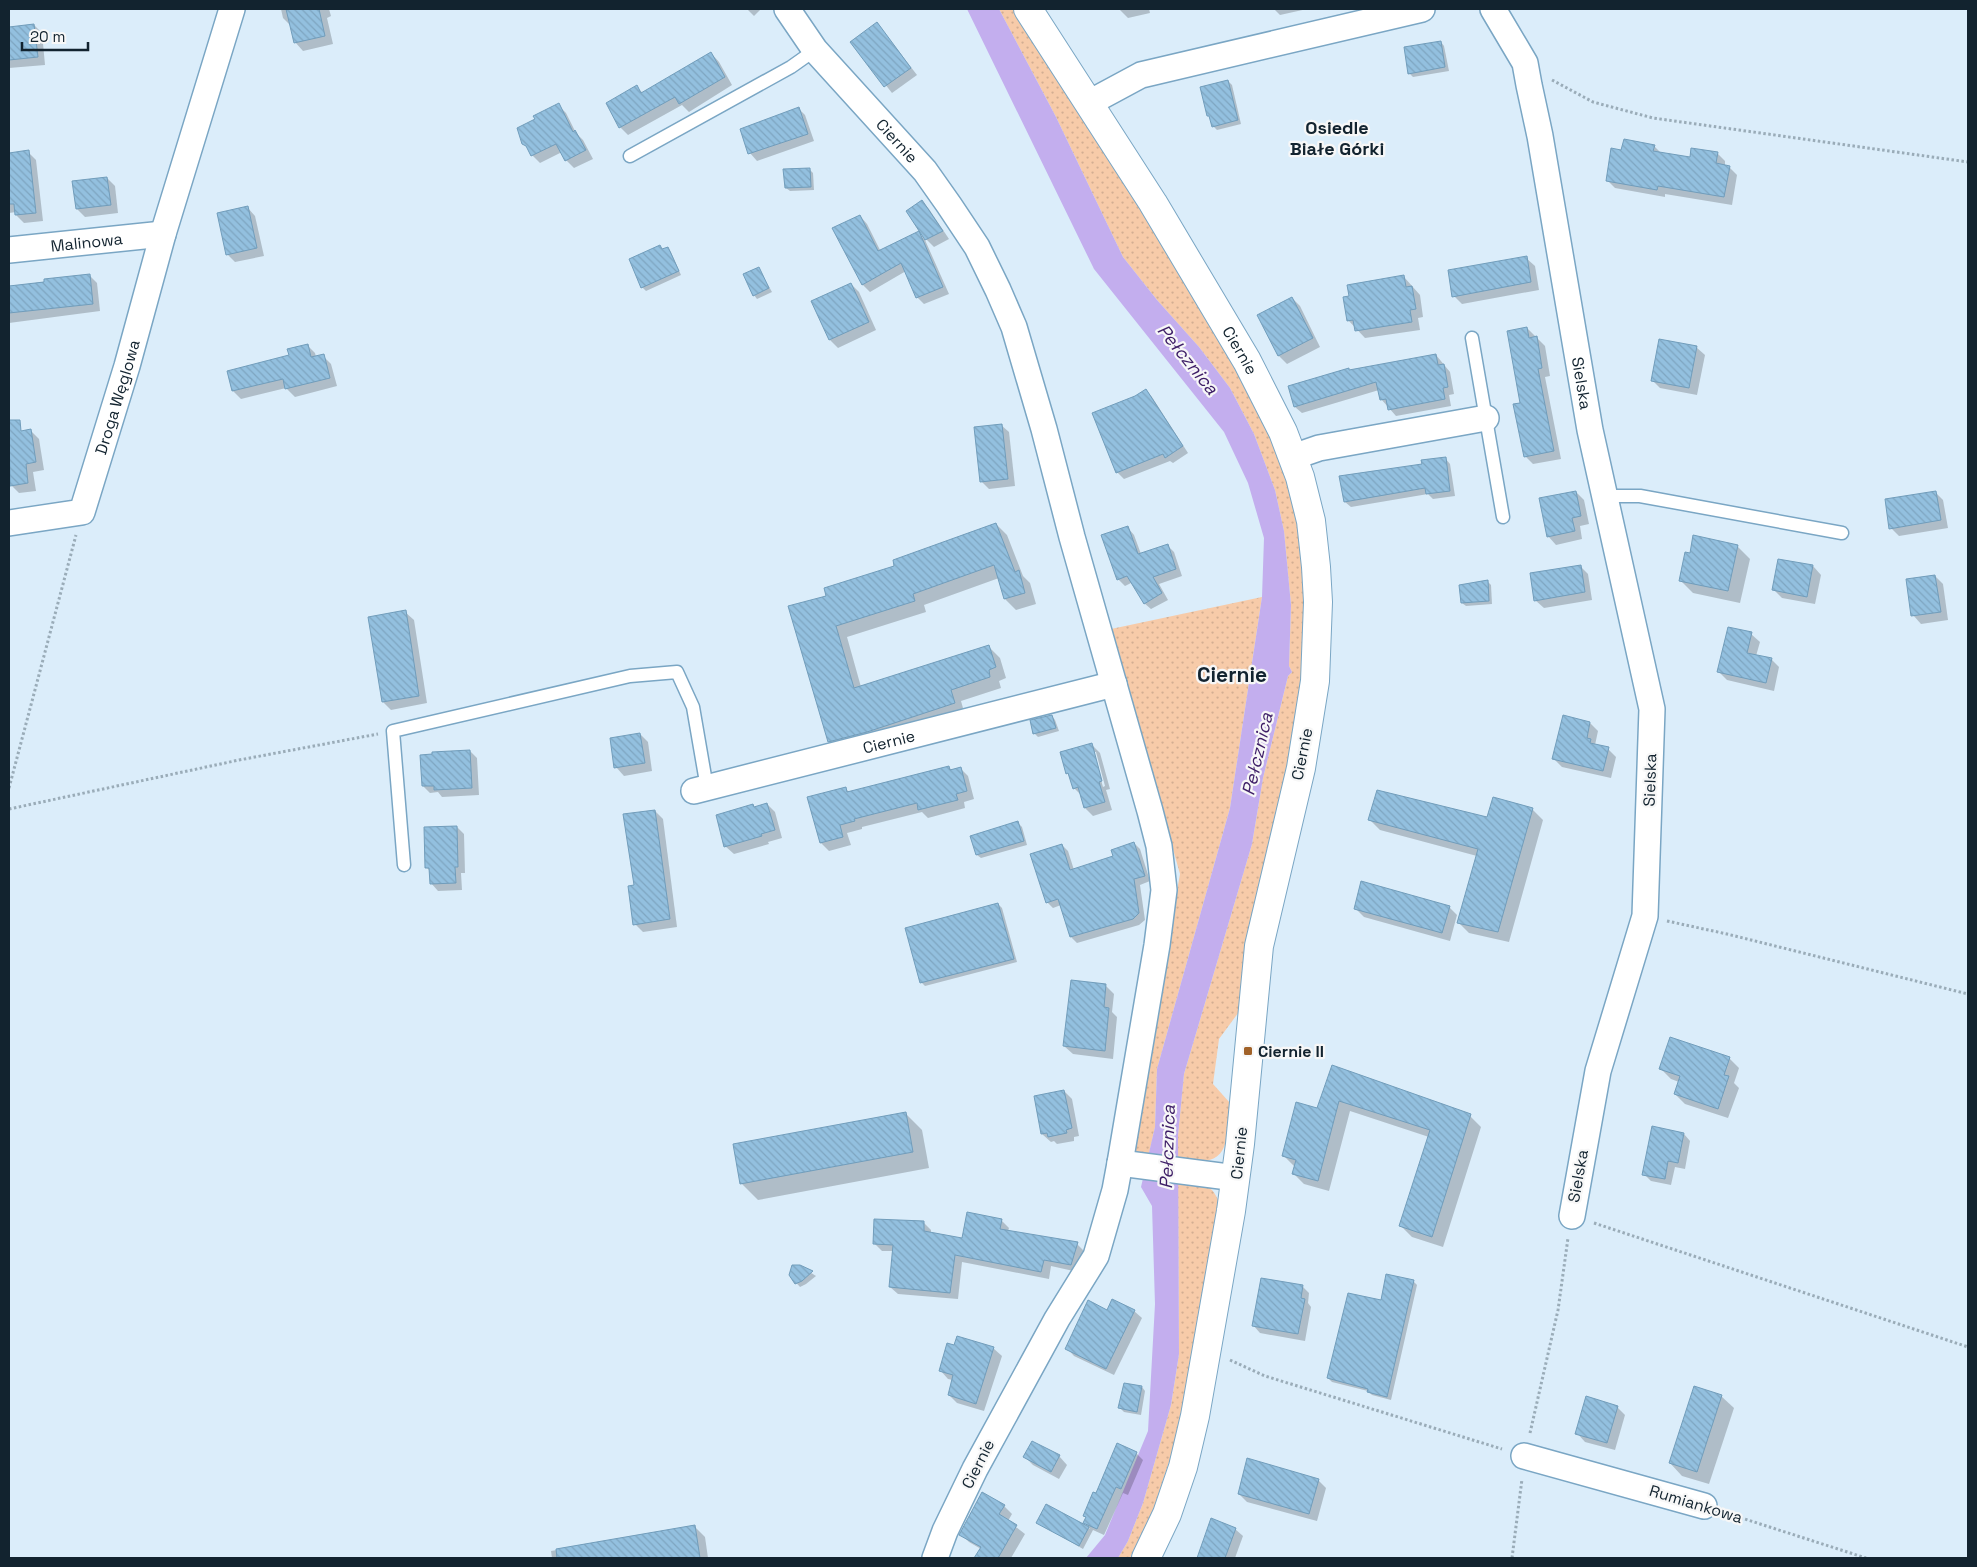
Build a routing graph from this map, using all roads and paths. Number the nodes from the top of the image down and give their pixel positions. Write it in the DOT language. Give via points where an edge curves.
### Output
graph roads {
  1 [pos="232,9"];
  2 [pos="787,9"];
  3 [pos="1028,9"];
  4 [pos="1422,9"];
  5 [pos="1493,9"];
  6 [pos="815,50"];
  7 [pos="1525,64"];
  8 [pos="1089,103"];
  9 [pos="630,156"];
  10 [pos="1968,162"];
  11 [pos="163,234"];
  12 [pos="9,250"];
  13 [pos="1472,338"];
  14 [pos="1486,418"];
  15 [pos="1293,457"];
  16 [pos="1605,496"];
  17 [pos="82,512"];
  18 [pos="1503,517"];
  19 [pos="9,523"];
  20 [pos="1842,533"];
  21 [pos="1114,684"];
  22 [pos="393,731"];
  23 [pos="9,788"];
  24 [pos="700,790"];
  25 [pos="9,809"];
  26 [pos="404,866"];
  27 [pos="1645,916"];
  28 [pos="1968,994"];
  29 [pos="1132,1165"];
  30 [pos="1236,1178"];
  31 [pos="1572,1216"];
  32 [pos="1968,1347"];
  33 [pos="1206,1350"];
  34 [pos="1524,1456"];
  35 [pos="1704,1506"];
  36 [pos="934,1558"];
  37 [pos="1146,1558"];
  38 [pos="1512,1558"];
  39 [pos="1866,1558"];
  1 -- 11 [label="street, Droga Węglowa"];
  2 -- 6 [label="street, Ciernie"];
  3 -- 8 [label="street, Ciernie"];
  4 -- 8 [label="street" via="1141,75"];
  5 -- 7 [label="street, Sielska"];
  6 -- 9 [label="lane" via="792,68"];
  6 -- 21 [label="street, Ciernie" via="925,171 977,247 998,290 1025,364"];
  7 -- 10 [label="path" via="1593,102 1653,118"];
  7 -- 16 [label="street, Sielska" via="1590,430"];
  8 -- 15 [label="street, Ciernie" via="1154,203 1247,361"];
  11 -- 12 [label="street, Malinowa"];
  11 -- 17 [label="street, Droga Węglowa"];
  13 -- 14 [label="lane"];
  14 -- 15 [label="street" via="1319,448"];
  14 -- 18 [label="lane"];
  15 -- 30 [label="street, Ciernie" via="1311,521 1316,567 1315,681 1300,768 1259,946"];
  16 -- 20 [label="lane" via="1640,496"];
  16 -- 27 [label="street, Sielska" via="1652,709"];
  17 -- 19 [label="street"];
  17 -- 23 [label="path"];
  21 -- 24 [label="street, Ciernie"];
  21 -- 29 [label="street, Ciernie" via="1159,846 1164,890"];
  22 -- 24 [label="lane" via="630,676 677,672 694,707"];
  22 -- 25 [label="path"];
  22 -- 26 [label="lane"];
  27 -- 28 [label="path"];
  27 -- 31 [label="street, Sielska" via="1598,1071"];
  29 -- 30 [label="street"];
  29 -- 36 [label="street, Ciernie" via="1115,1190 1096,1256 1057,1319 975,1468"];
  30 -- 33 [label="street, Ciernie"];
  31 -- 32 [label="path"];
  31 -- 34 [label="path, Sielska" via="1558,1310"];
  33 -- 34 [label="path" via="1265,1376"];
  33 -- 37 [label="street, Ciernie" via="1183,1467"];
  34 -- 35 [label="street, Rumiankowa"];
  34 -- 38 [label="path, Sielska"];
  35 -- 39 [label="path, Rumiankowa"];
}
